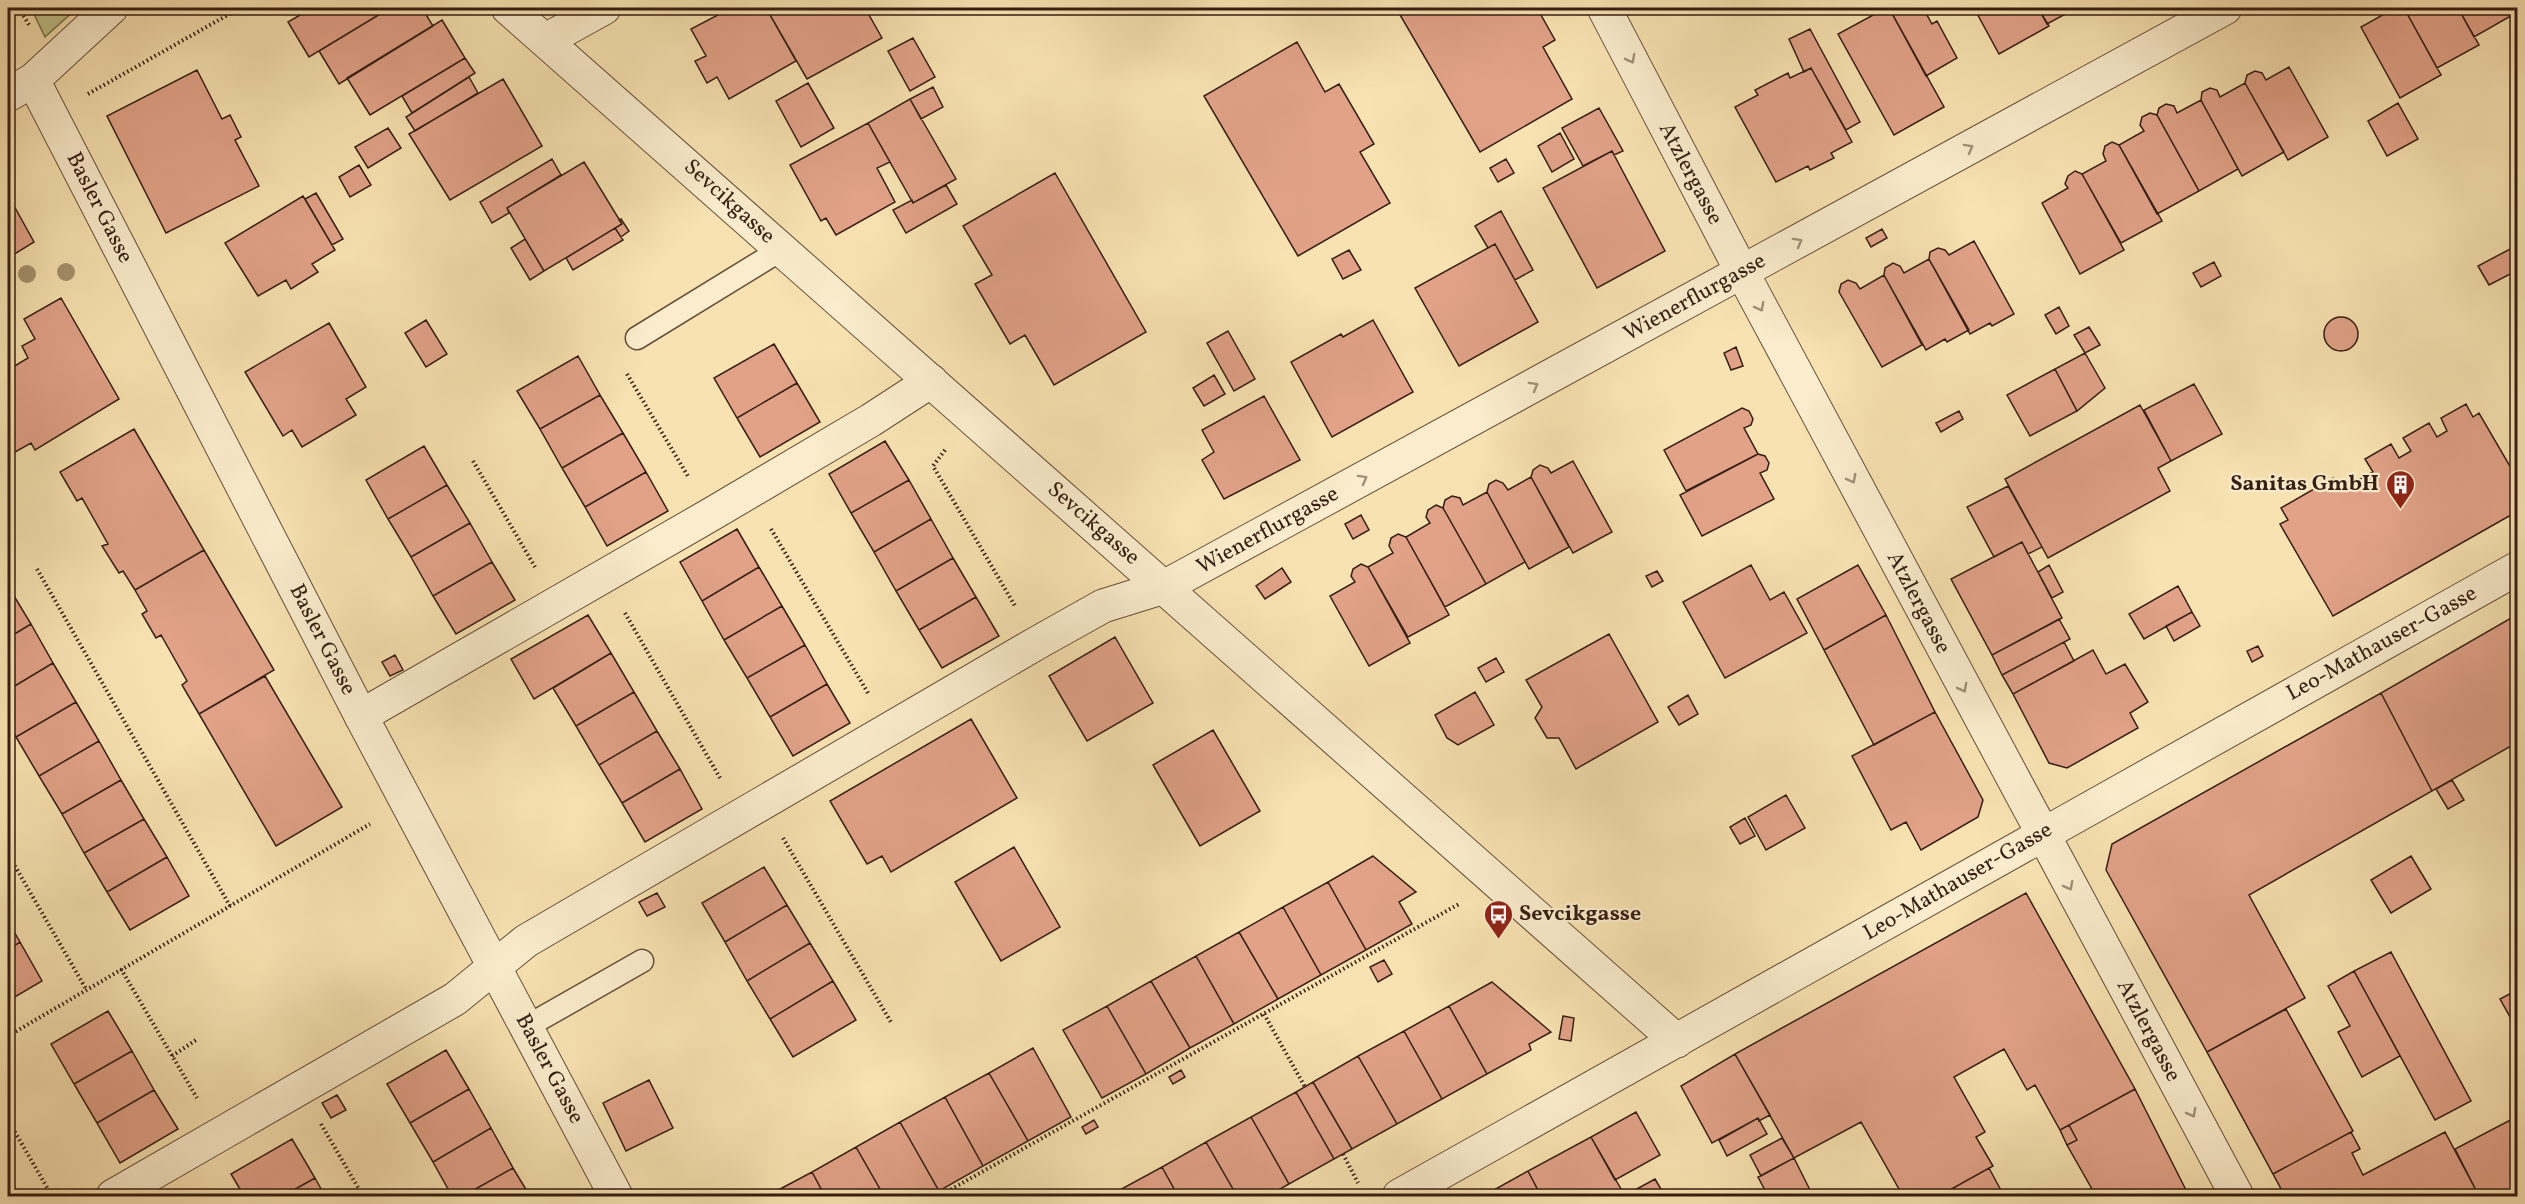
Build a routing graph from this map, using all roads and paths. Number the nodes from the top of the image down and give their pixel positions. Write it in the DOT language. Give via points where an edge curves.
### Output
graph roads {
  1 [pos="111,8"];
  2 [pos="240,8"];
  3 [pos="508,8"];
  4 [pos="604,8"];
  5 [pos="1604,8"];
  6 [pos="2224,8"];
  7 [pos="546,40"];
  8 [pos="20,88"];
  9 [pos="51,116"];
  10 [pos="782,249"];
  11 [pos="1742,272"];
  12 [pos="637,339"];
  13 [pos="931,381"];
  14 [pos="969,415"];
  15 [pos="473,461"];
  16 [pos="749,492"];
  17 [pos="710,515"];
  18 [pos="2517,568"];
  19 [pos="37,569"];
  20 [pos="604,576"];
  21 [pos="1164,587"];
  22 [pos="556,603"];
  23 [pos="1036,643"];
  24 [pos="361,716"];
  25 [pos="889,729"];
  26 [pos="407,803"];
  27 [pos="752,809"];
  28 [pos="2042,834"];
  29 [pos="8,854"];
  30 [pos="1498,882"];
  31 [pos="230,906"];
  32 [pos="642,961"];
  33 [pos="494,966"];
  34 [pos="121,969"];
  35 [pos="86,990"];
  36 [pos="1264,1014"];
  37 [pos="892,1024"];
  38 [pos="526,1027"];
  39 [pos="8,1036"];
  40 [pos="196,1040"];
  41 [pos="1677,1041"];
  42 [pos="172,1056"];
  43 [pos="1305,1087"];
  44 [pos="300,1088"];
  45 [pos="8,1120"];
  46 [pos="219,1135"];
  47 [pos="1343,1155"];
  48 [pos="1360,1186"];
  49 [pos="52,1197"];
  50 [pos="113,1197"];
  51 [pos="363,1197"];
  52 [pos="616,1197"];
  53 [pos="939,1197"];
  54 [pos="1399,1197"];
  55 [pos="2237,1197"];
  1 -- 8 [label="street"];
  2 -- 9 [label="path"];
  3 -- 7 [label="street, Sevcikgasse"];
  4 -- 7 [label="street"];
  5 -- 11 [label="street, Atzlergasse, one-way"];
  11 -- 6 [label="street, Wienerflurgasse, one-way"];
  7 -- 10 [label="street, Sevcikgasse"];
  8 -- 9 [label="street, Basler Gasse"];
  9 -- 24 [label="street, Basler Gasse"];
  10 -- 12 [label="lane"];
  10 -- 13 [label="street, Sevcikgasse"];
  21 -- 11 [label="street, Wienerflurgasse, one-way"];
  11 -- 28 [label="street, Atzlergasse, one-way"];
  12 -- 17 [label="path" via="653,359 627,374"];
  13 -- 14 [label="street, Sevcikgasse"];
  13 -- 16 [label="street"];
  14 -- 21 [label="street, Sevcikgasse"];
  14 -- 23 [label="path" via="933,466"];
  15 -- 22 [label="path"];
  16 -- 17 [label="street"];
  16 -- 25 [label="path"];
  17 -- 20 [label="street"];
  18 -- 28 [label="street, Leo-Mathauser-Gasse"];
  19 -- 31 [label="path"];
  20 -- 22 [label="street"];
  20 -- 27 [label="path"];
  21 -- 23 [label="street, Wienerflurgasse" via="1103,606"];
  21 -- 30 [label="street, Sevcikgasse"];
  22 -- 24 [label="street"];
  23 -- 25 [label="street, Wienerflurgasse"];
  24 -- 26 [label="street, Basler Gasse"];
  25 -- 27 [label="street, Wienerflurgasse"];
  26 -- 31 [label="path"];
  26 -- 33 [label="street, Basler Gasse"];
  27 -- 33 [label="street, Wienerflurgasse" via="526,940"];
  27 -- 37 [label="path"];
  28 -- 41 [label="street, Leo-Mathauser-Gasse"];
  28 -- 55 [label="street, Atzlergasse, one-way"];
  29 -- 35 [label="path"];
  30 -- 36 [label="path"];
  30 -- 41 [label="street, Sevcikgasse"];
  31 -- 34 [label="path"];
  32 -- 38 [label="lane"];
  33 -- 38 [label="street, Basler Gasse"];
  33 -- 44 [label="street, Wienerflurgasse" via="455,999"];
  34 -- 35 [label="path"];
  34 -- 42 [label="path"];
  35 -- 39 [label="path"];
  36 -- 43 [label="path"];
  36 -- 53 [label="path"];
  38 -- 52 [label="street, Basler Gasse"];
  40 -- 42 [label="path"];
  41 -- 54 [label="street, Leo-Mathauser-Gasse"];
  42 -- 46 [label="path"];
  44 -- 46 [label="street, Wienerflurgasse"];
  44 -- 51 [label="path"];
  45 -- 49 [label="path"];
  46 -- 50 [label="street, Wienerflurgasse"];
  47 -- 48 [label="path"];
}
